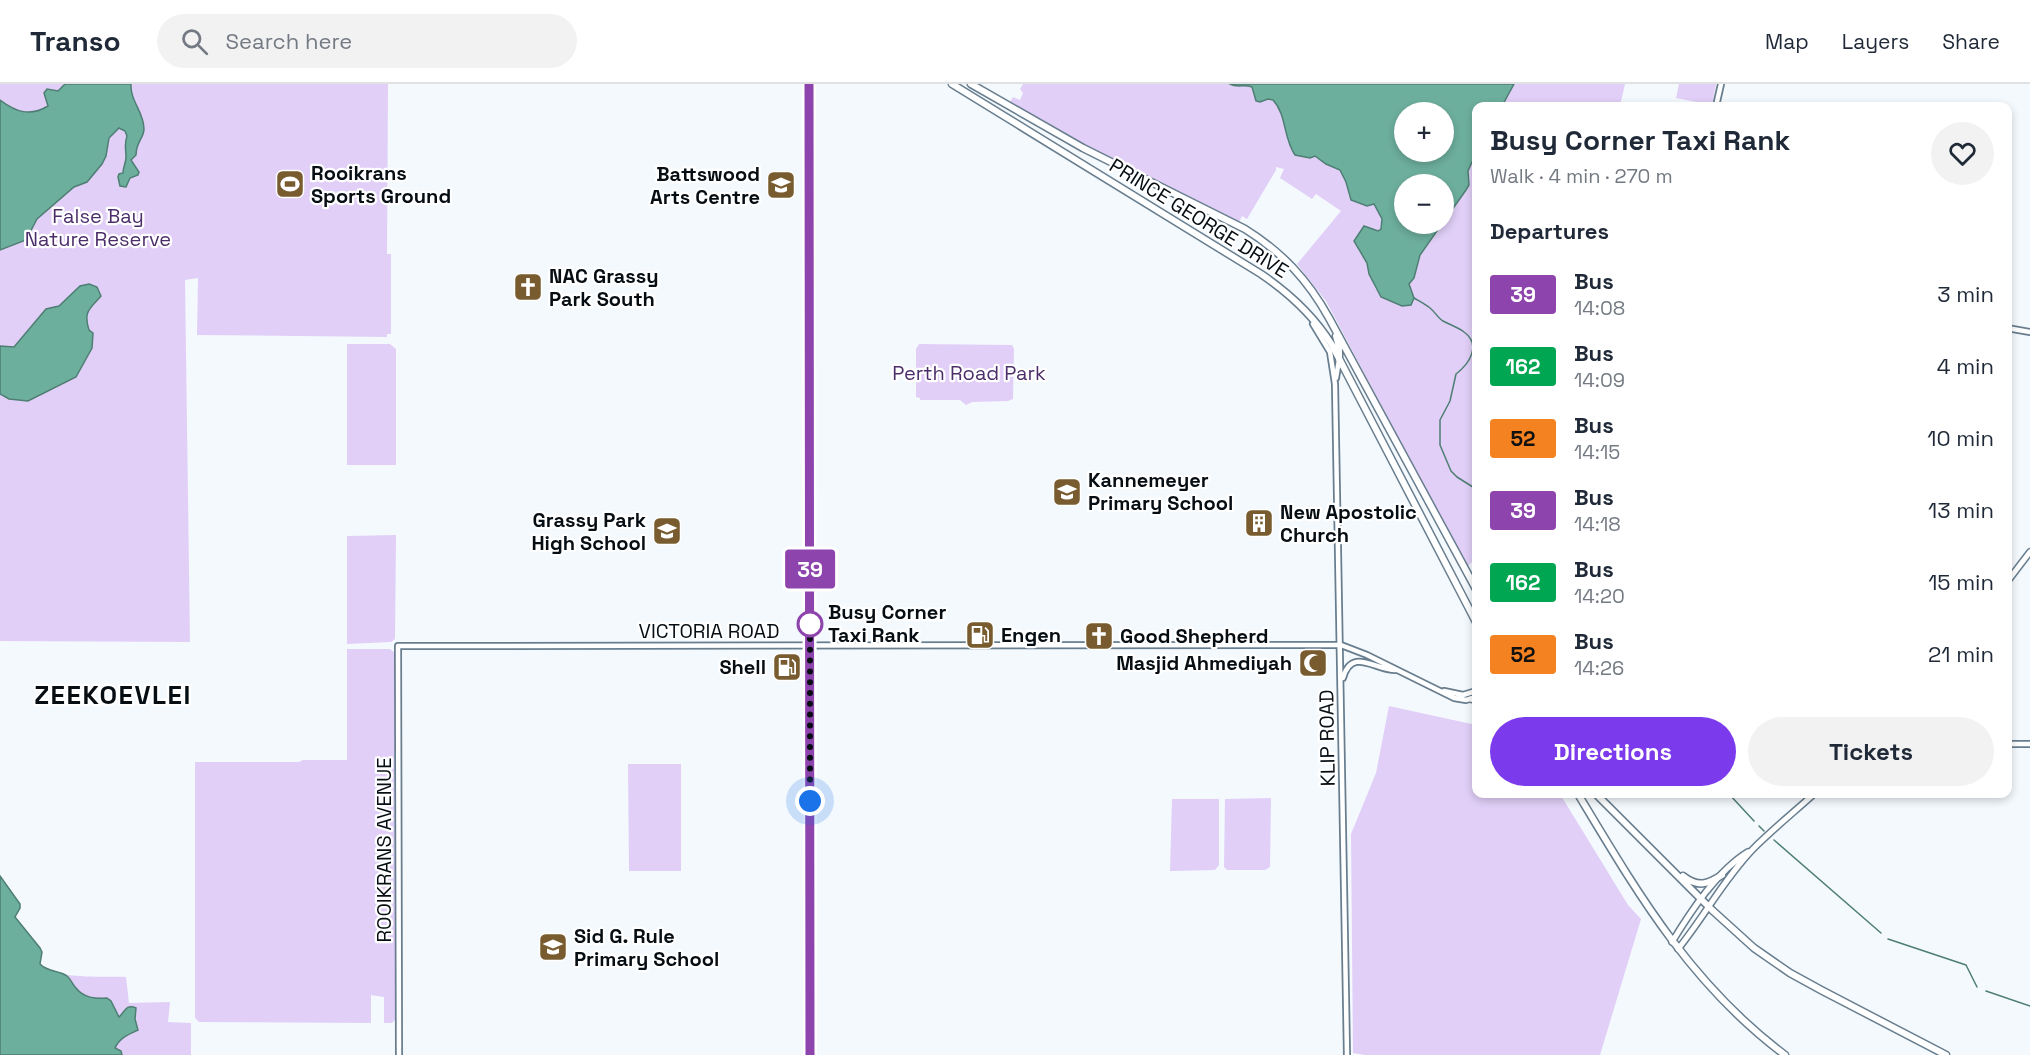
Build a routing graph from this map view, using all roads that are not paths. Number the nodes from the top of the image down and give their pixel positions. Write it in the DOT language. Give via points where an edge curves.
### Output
graph roads {
  1 [pos="809,84"];
  2 [pos="952,84"];
  3 [pos="971,84"];
  4 [pos="1721,84"];
  5 [pos="1717,102"];
  6 [pos="1310,316"];
  7 [pos="1329,318"];
  8 [pos="2012,329"];
  9 [pos="2030,332"];
  10 [pos="1339,359"];
  11 [pos="1335,384"];
  12 [pos="2030,552"];
  13 [pos="2012,575"];
  14 [pos="1472,582"];
  15 [pos="1472,614"];
  16 [pos="1341,645"];
  17 [pos="398,646"];
  18 [pos="810,646"];
  19 [pos="1397,670"];
  20 [pos="1341,686"];
  21 [pos="1441,691"];
  22 [pos="1472,692"];
  23 [pos="1472,698"];
  24 [pos="2012,744"];
  25 [pos="2030,744"];
  26 [pos="1580,798"];
  27 [pos="1600,798"];
  28 [pos="1810,798"];
  29 [pos="1752,850"];
  30 [pos="1675,871"];
  31 [pos="1722,875"];
  32 [pos="1701,899"];
  33 [pos="1708,906"];
  34 [pos="1672,942"];
  35 [pos="1678,949"];
  36 [pos="399,1055"];
  37 [pos="810,1055"];
  38 [pos="1347,1055"];
  39 [pos="1785,1055"];
  40 [pos="1946,1055"];
  1 -- 18 [label="main road"];
  2 -- 6 [label="main road, PRINCE GEORGE DRIVE" via="1261,274"];
  3 -- 7 [label="main road, PRINCE GEORGE DRIVE" via="1074,144 1261,239 1300,274"];
  4 -- 5 [label="street"];
  6 -- 10 [label="main road, PRINCE GEORGE DRIVE"];
  6 -- 11 [label="street, KLIP ROAD" via="1330,352"];
  7 -- 10 [label="main road"];
  7 -- 14 [label="main road, PRINCE GEORGE DRIVE"];
  8 -- 9 [label="street"];
  10 -- 11 [label="street, KLIP ROAD"];
  10 -- 15 [label="main road, PRINCE GEORGE DRIVE"];
  11 -- 16 [label="street, KLIP ROAD"];
  12 -- 13 [label="main road"];
  16 -- 18 [label="street, VICTORIA ROAD"];
  16 -- 19 [label="street, VICTORIA ROAD"];
  16 -- 20 [label="street, KLIP ROAD"];
  17 -- 18 [label="street, VICTORIA ROAD"];
  17 -- 36 [label="street, ROOIKRANS AVENUE"];
  18 -- 37 [label="main road"];
  19 -- 20 [label="street" via="1356,662 1346,669"];
  19 -- 21 [label="street, VICTORIA ROAD"];
  20 -- 38 [label="street, KLIP ROAD"];
  21 -- 22 [label="street, VICTORIA ROAD" via="1463,695"];
  21 -- 23 [label="street, VICTORIA ROAD" via="1454,698"];
  24 -- 25 [label="street"];
  26 -- 34 [label="main road"];
  27 -- 30 [label="main road"];
  28 -- 29 [label="main road"];
  29 -- 31 [label="main road"];
  29 -- 33 [label="main road"];
  30 -- 31 [label="main road" via="1701,884"];
  30 -- 32 [label="main road"];
  31 -- 32 [label="main road"];
  32 -- 33 [label="main road"];
  32 -- 34 [label="main road"];
  33 -- 35 [label="main road"];
  33 -- 40 [label="main road" via="1754,948 1790,973"];
  34 -- 35 [label="main road"];
  35 -- 39 [label="main road" via="1736,1012"];
}
